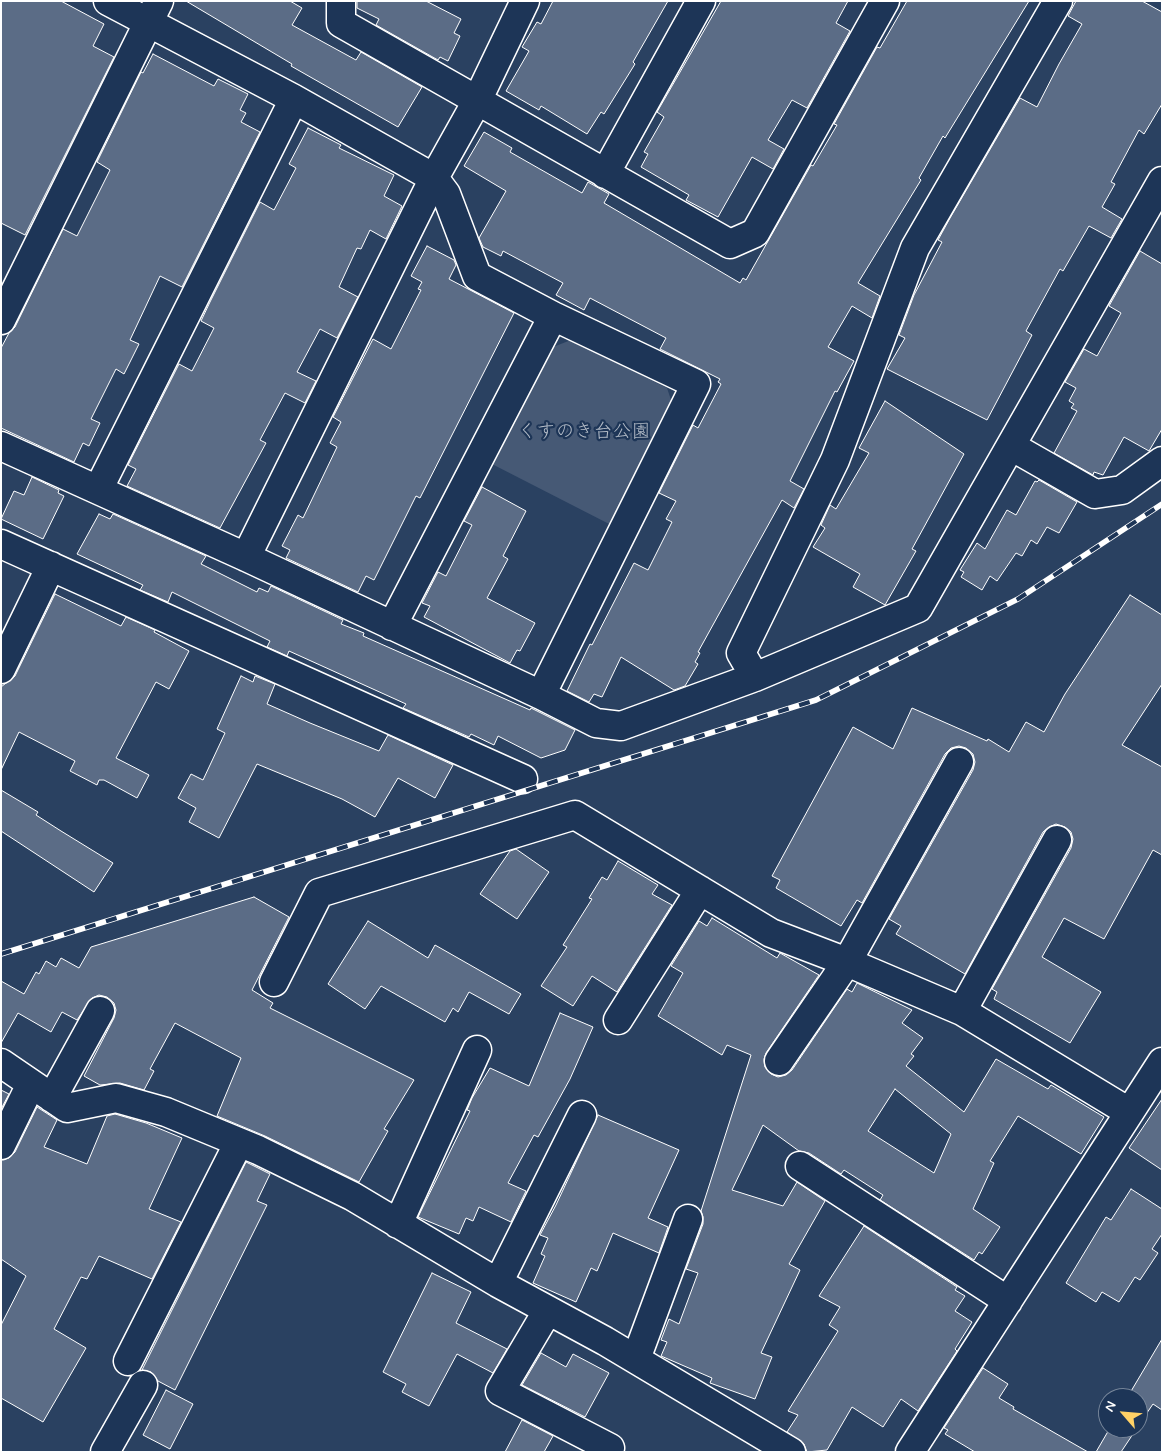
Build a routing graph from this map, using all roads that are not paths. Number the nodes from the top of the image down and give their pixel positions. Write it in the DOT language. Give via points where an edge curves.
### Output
graph roads {
  1 [pos="108,1"];
  2 [pos="341,1"];
  3 [pos="525,1"];
  4 [pos="701,1"];
  5 [pos="885,1"];
  6 [pos="1058,1"];
  7 [pos="154,11"];
  8 [pos="294,99"];
  9 [pos="476,101"];
  10 [pos="605,174"];
  11 [pos="434,178"];
  12 [pos="1162,181"];
  13 [pos="553,316"];
  14 [pos="1,320"];
  15 [pos="1,446"];
  16 [pos="1011,446"];
  17 [pos="1162,460"];
  18 [pos="98,490"];
  19 [pos="1,544"];
  20 [pos="246,557"];
  21 [pos="50,566"];
  22 [pos="392,626"];
  23 [pos="1,669"];
  24 [pos="755,677"];
  25 [pos="541,695"];
  26 [pos="958,762"];
  27 [pos="523,779"];
  28 [pos="1057,840"];
  29 [pos="700,890"];
  30 [pos="847,962"];
  31 [pos="274,982"];
  32 [pos="100,1011"];
  33 [pos="962,1011"];
  34 [pos="618,1020"];
  35 [pos="477,1050"];
  36 [pos="778,1061"];
  37 [pos="1162,1062"];
  38 [pos="1,1064"];
  39 [pos="42,1092"];
  40 [pos="1129,1112"];
  41 [pos="582,1115"];
  42 [pos="239,1142"];
  43 [pos="1,1145"];
  44 [pos="800,1166"];
  45 [pos="688,1219"];
  46 [pos="398,1224"];
  47 [pos="498,1284"];
  48 [pos="1008,1301"];
  49 [pos="548,1310"];
  50 [pos="636,1359"];
  51 [pos="128,1361"];
  52 [pos="143,1385"];
  53 [pos="105,1452"];
  54 [pos="608,1452"];
  55 [pos="791,1452"];
  56 [pos="910,1452"];
  1 -- 7 [label="street"];
  2 -- 9 [label="street" via="341,23"];
  3 -- 9 [label="street"];
  4 -- 10 [label="street"];
  5 -- 10 [label="street" via="755,234 730,244"];
  6 -- 24 [label="street" via="915,248 836,460 742,653"];
  7 -- 8 [label="street"];
  7 -- 14 [label="street"];
  8 -- 11 [label="street"];
  8 -- 18 [label="street"];
  9 -- 10 [label="street"];
  9 -- 11 [label="street"];
  11 -- 13 [label="street" via="446,194 477,276"];
  11 -- 20 [label="street"];
  12 -- 16 [label="street"];
  13 -- 22 [label="street"];
  13 -- 25 [label="street" via="696,384"];
  15 -- 18 [label="street"];
  16 -- 17 [label="street" via="1095,494 1122,490"];
  16 -- 24 [label="street" via="918,608"];
  18 -- 20 [label="street"];
  19 -- 21 [label="street"];
  20 -- 22 [label="street"];
  21 -- 23 [label="street"];
  21 -- 27 [label="street"];
  22 -- 25 [label="street"];
  24 -- 25 [label="street" via="621,726 596,723"];
  26 -- 30 [label="street"];
  28 -- 33 [label="street"];
  29 -- 30 [label="street" via="771,933"];
  29 -- 31 [label="street" via="576,815 319,892"];
  29 -- 34 [label="street"];
  30 -- 33 [label="street"];
  30 -- 36 [label="street"];
  32 -- 39 [label="street"];
  33 -- 40 [label="street"];
  35 -- 46 [label="street"];
  37 -- 40 [label="street"];
  38 -- 39 [label="street"];
  39 -- 42 [label="street" via="67,1108 116,1098 166,1112"];
  39 -- 43 [label="street"];
  40 -- 48 [label="street"];
  41 -- 47 [label="street"];
  42 -- 46 [label="street" via="352,1196"];
  42 -- 51 [label="street"];
  44 -- 48 [label="street"];
  45 -- 50 [label="street"];
  46 -- 47 [label="street"];
  47 -- 49 [label="street"];
  48 -- 56 [label="street"];
  49 -- 50 [label="street"];
  49 -- 54 [label="street" via="500,1391 610,1448"];
  50 -- 55 [label="street"];
  52 -- 53 [label="street"];
}
